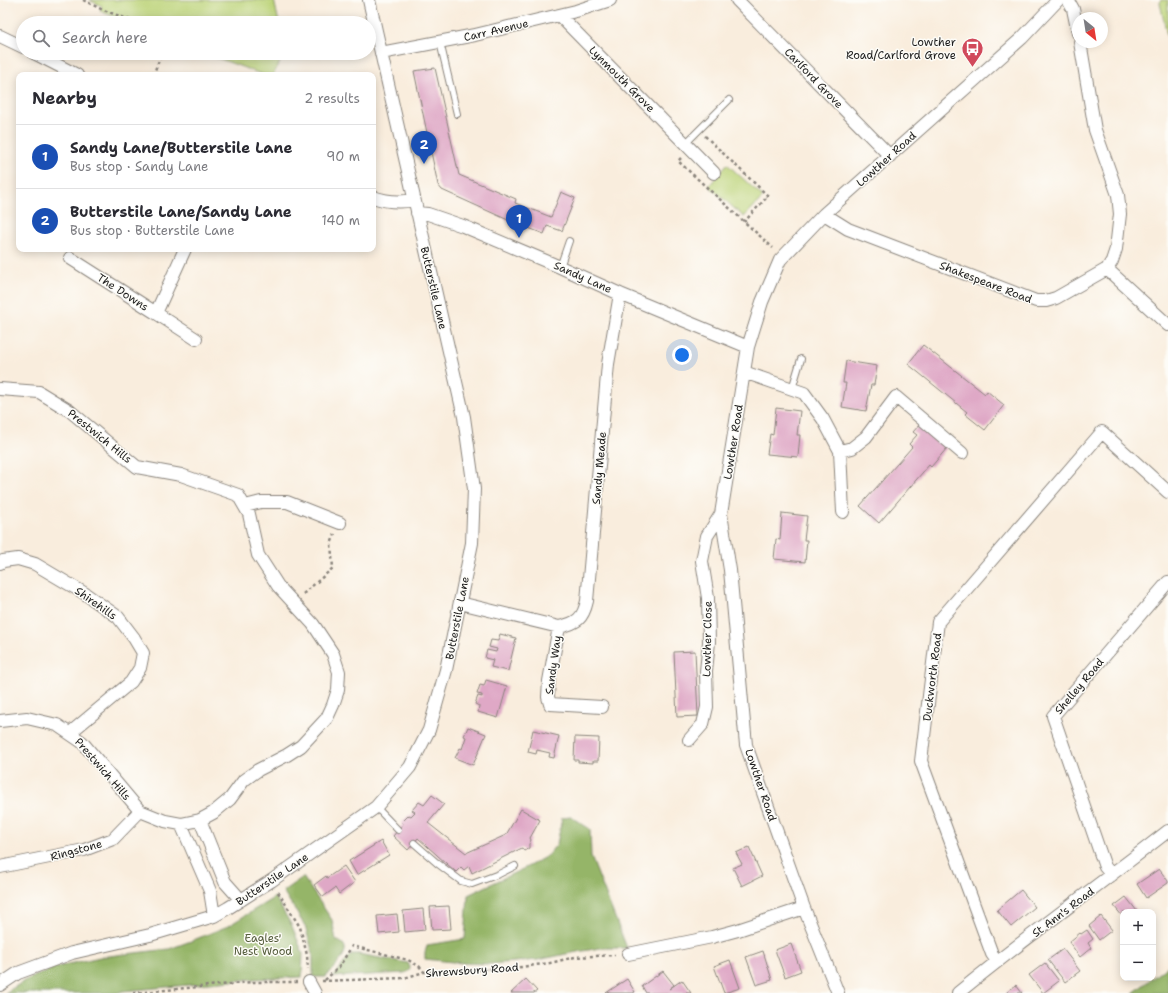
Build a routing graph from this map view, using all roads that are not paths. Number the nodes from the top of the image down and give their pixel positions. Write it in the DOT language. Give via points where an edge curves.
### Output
graph roads {
  1 [pos="369,0"];
  2 [pos="610,0"];
  3 [pos="737,0"];
  4 [pos="1058,0"];
  5 [pos="1068,0"];
  6 [pos="1074,12"];
  7 [pos="559,15"];
  8 [pos="373,16"];
  9 [pos="376,31"];
  10 [pos="0,36"];
  11 [pos="440,42"];
  12 [pos="16,44"];
  13 [pos="1081,48"];
  14 [pos="381,53"];
  15 [pos="48,60"];
  16 [pos="71,72"];
  17 [pos="729,100"];
  18 [pos="457,114"];
  19 [pos="688,146"];
  20 [pos="890,156"];
  21 [pos="714,173"];
  22 [pos="376,198"];
  23 [pos="414,200"];
  24 [pos="417,214"];
  25 [pos="824,214"];
  26 [pos="569,241"];
  27 [pos="184,252"];
  28 [pos="70,258"];
  29 [pos="560,267"];
  30 [pos="1107,269"];
  31 [pos="620,294"];
  32 [pos="156,314"];
  33 [pos="1168,325"];
  34 [pos="196,338"];
  35 [pos="748,347"];
  36 [pos="802,359"];
  37 [pos="744,372"];
  38 [pos="0,389"];
  39 [pos="792,389"];
  40 [pos="840,451"];
  41 [pos="962,453"];
  42 [pos="1168,492"];
  43 [pos="245,506"];
  44 [pos="843,512"];
  45 [pos="721,514"];
  46 [pos="340,523"];
  47 [pos="0,563"];
  48 [pos="1168,582"];
  49 [pos="460,603"];
  50 [pos="559,627"];
  51 [pos="602,707"];
  52 [pos="0,721"];
  53 [pos="70,733"];
  54 [pos="689,740"];
  55 [pos="376,808"];
  56 [pos="140,811"];
  57 [pos="200,820"];
  58 [pos="181,824"];
  59 [pos="398,830"];
  60 [pos="1168,831"];
  61 [pos="414,843"];
  62 [pos="515,866"];
  63 [pos="0,867"];
  64 [pos="1112,875"];
  65 [pos="241,900"];
  66 [pos="804,908"];
  67 [pos="214,916"];
  68 [pos="628,954"];
  69 [pos="997,961"];
  70 [pos="308,982"];
  71 [pos="0,985"];
  72 [pos="316,993"];
  73 [pos="838,993"];
  74 [pos="958,993"];
  1 -- 8 [label="street, Butterstile Lane"];
  2 -- 7 [label="street, Carr Avenue"];
  3 -- 20 [label="street, Carlford Grove"];
  4 -- 20 [label="street, Lowther Road" via="1022,38"];
  5 -- 6 [label="street"];
  7 -- 11 [label="street, Carr Avenue"];
  7 -- 19 [label="street, Lynmouth Grove"];
  9 -- 14 [label="street, Butterstile Lane"];
  10 -- 12 [label="street"];
  11 -- 14 [label="street, Carr Avenue"];
  11 -- 18 [label="lane"];
  13 -- 30 [label="street" via="1094,130 1118,196 1120,214 1116,249"];
  14 -- 23 [label="street, Butterstile Lane"];
  15 -- 16 [label="street"];
  17 -- 19 [label="lane" via="699,130"];
  19 -- 21 [label="street, Lynmouth Grove"];
  20 -- 25 [label="street, Lowther Road"];
  22 -- 23 [label="street" via="388,202"];
  23 -- 24 [label="street, Butterstile Lane"];
  24 -- 29 [label="street, Sandy Lane" via="428,214 463,226"];
  24 -- 49 [label="street, Butterstile Lane" via="464,417 474,489 472,543"];
  25 -- 30 [label="street, Shakespeare Road" via="848,229 1036,301 1056,298"];
  25 -- 35 [label="street, Lowther Road" via="780,260 762,302"];
  26 -- 29 [label="lane"];
  27 -- 32 [label="street, The Downs"];
  28 -- 32 [label="street, The Downs"];
  29 -- 31 [label="street, Sandy Lane"];
  30 -- 33 [label="street"];
  31 -- 35 [label="street, Sandy Lane"];
  31 -- 50 [label="street, Sandy Meade" via="608,364 587,601 579,619 573,624"];
  32 -- 34 [label="street"];
  35 -- 37 [label="street, Lowther Road"];
  36 -- 39 [label="lane"];
  37 -- 39 [label="street"];
  37 -- 45 [label="street, Lowther Road"];
  38 -- 43 [label="street, Prestwich Hills" via="39,392 70,411 137,466 180,475 238,495"];
  39 -- 40 [label="street" via="804,393 823,419"];
  40 -- 41 [label="street" via="852,448 866,437 896,397"];
  40 -- 44 [label="street"];
  42 -- 69 [label="street, Duckworth Road" via="1102,432 938,622 921,760 992,954"];
  43 -- 46 [label="street" via="261,502 287,502"];
  43 -- 57 [label="street, Prestwich Hills" via="258,555 278,586 313,624 333,654 339,672 338,690 327,718 301,746 244,780 230,799"];
  45 -- 54 [label="street, Lowther Close" via="706,536 702,561 708,598 707,707 703,724"];
  45 -- 66 [label="street, Lowther Road" via="730,570 746,745"];
  47 -- 53 [label="street, Shirehills" via="3,560 18,559 35,564 84,593 118,617 143,652 140,668 131,682"];
  48 -- 64 [label="street, Shelley Road" via="1053,716 1105,867"];
  49 -- 50 [label="street, Sandy Way"];
  49 -- 55 [label="street, Butterstile Lane" via="430,730 410,767"];
  50 -- 51 [label="street, Sandy Way" via="549,681 550,704"];
  52 -- 53 [label="street, Prestwich Hills" via="27,718 57,725"];
  53 -- 56 [label="street, Prestwich Hills" via="82,742"];
  55 -- 59 [label="lane"];
  55 -- 65 [label="street, Butterstile Lane"];
  56 -- 58 [label="street, Prestwich Hills"];
  56 -- 63 [label="street, Ringstone" via="113,839 84,850"];
  57 -- 58 [label="street, Prestwich Hills"];
  57 -- 65 [label="street" via="226,882"];
  58 -- 67 [label="street" via="210,891"];
  60 -- 64 [label="street, St Ann's Road"];
  61 -- 62 [label="lane" via="461,881 472,884"];
  64 -- 69 [label="street, St Ann's Road"];
  65 -- 67 [label="street, Butterstile Lane"];
  66 -- 68 [label="street" via="732,932"];
  66 -- 73 [label="street, Lowther Road"];
  67 -- 71 [label="street, Butterstile Lane" via="150,935 72,953 18,973"];
  69 -- 74 [label="street, St Ann's Road"];
  70 -- 72 [label="street"];
}
